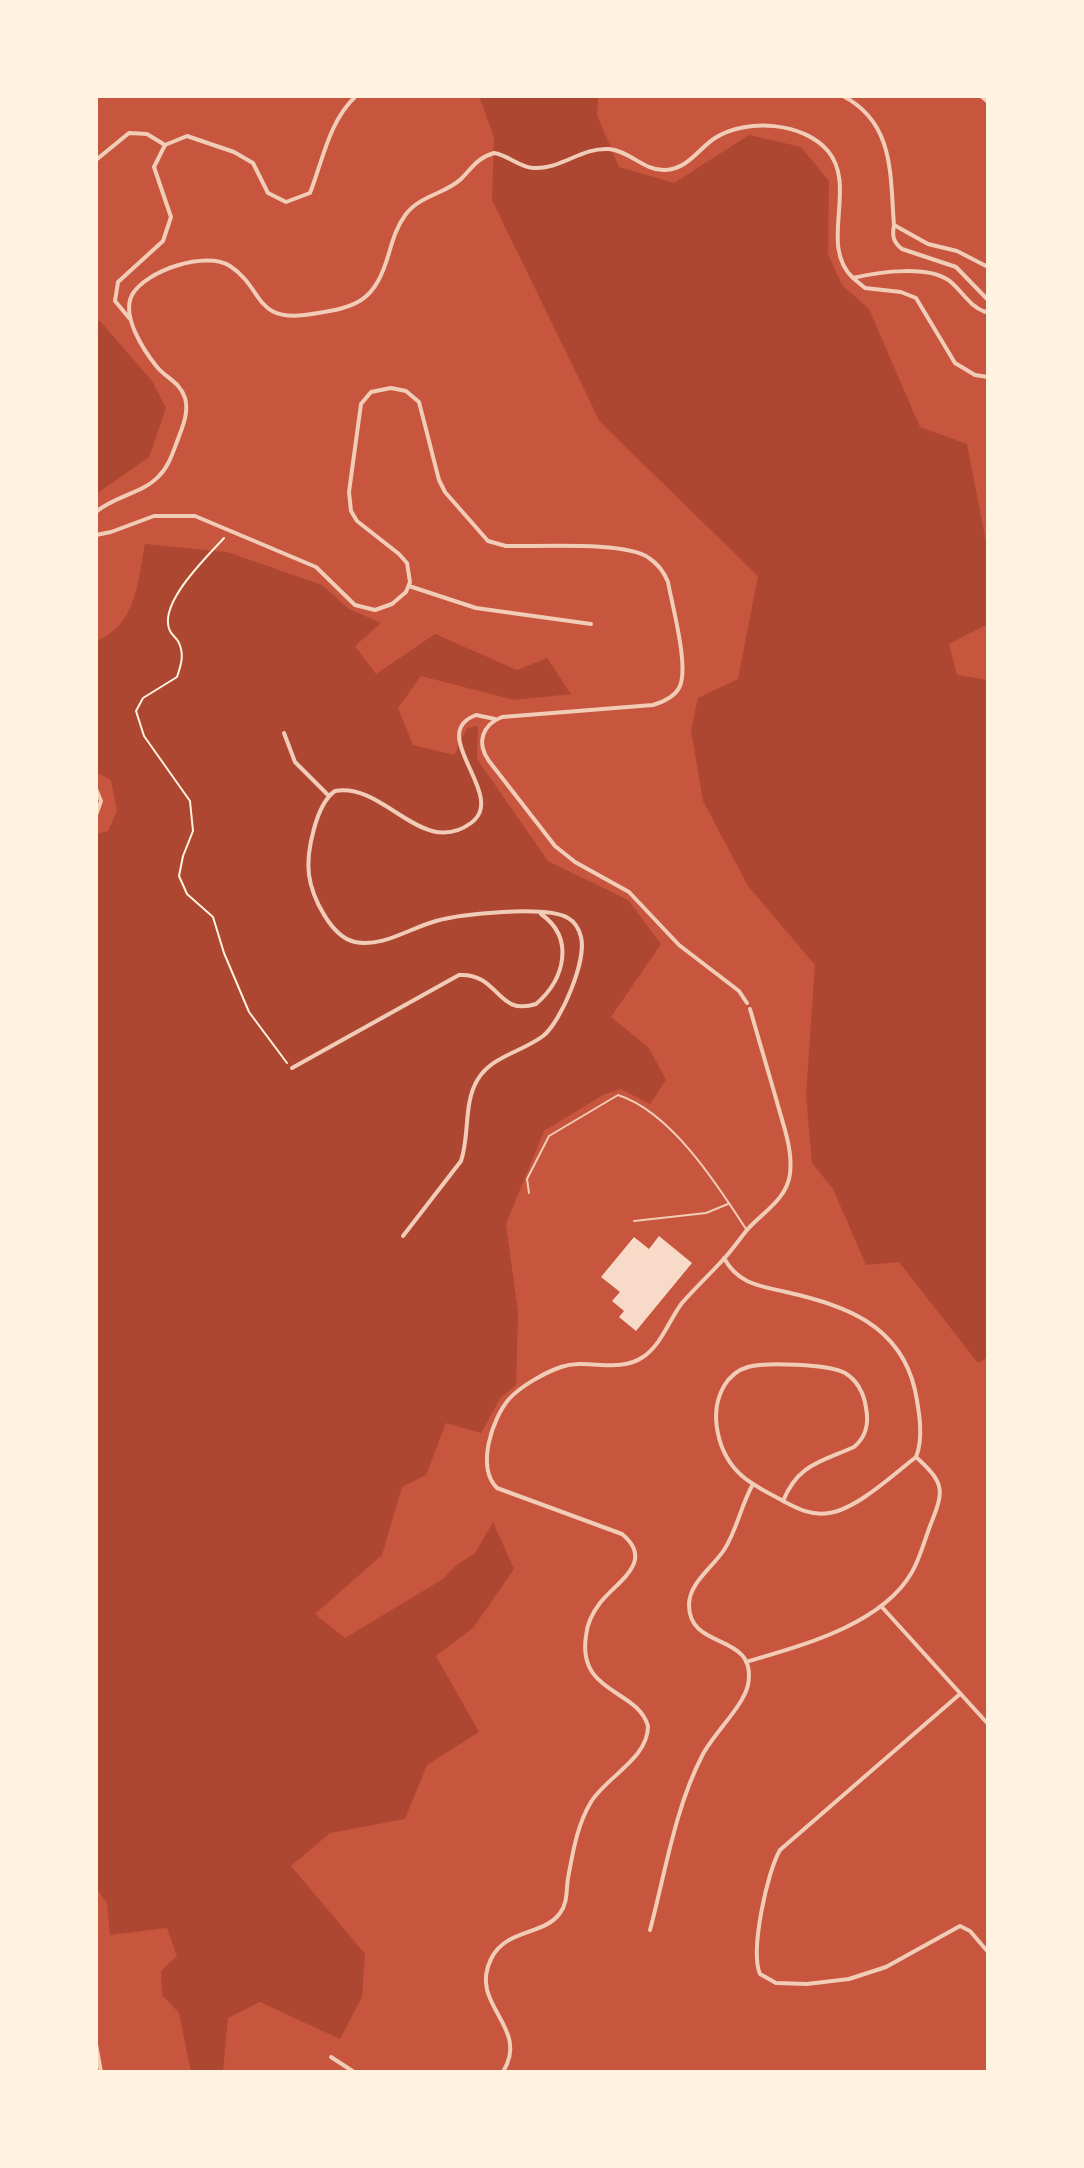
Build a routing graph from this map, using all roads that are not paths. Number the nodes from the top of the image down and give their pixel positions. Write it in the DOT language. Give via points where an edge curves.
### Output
graph roads {
  1 [pos="356,96"];
  2 [pos="843,96"];
  3 [pos="981,96"];
  4 [pos="988,102"];
  5 [pos="165,145"];
  6 [pos="96,160"];
  7 [pos="894,225"];
  8 [pos="988,267"];
  9 [pos="853,278"];
  10 [pos="988,300"];
  11 [pos="988,310"];
  12 [pos="130,319"];
  13 [pos="988,377"];
  14 [pos="96,512"];
  15 [pos="96,535"];
  16 [pos="409,586"];
  17 [pos="591,624"];
  18 [pos="495,719"];
  19 [pos="284,733"];
  20 [pos="96,789"];
  21 [pos="329,795"];
  22 [pos="96,815"];
  23 [pos="539,912"];
  24 [pos="747,1003"];
  25 [pos="750,1009"];
  26 [pos="292,1068"];
  27 [pos="529,1193"];
  28 [pos="729,1203"];
  29 [pos="634,1221"];
  30 [pos="747,1230"];
  31 [pos="403,1236"];
  32 [pos="724,1258"];
  33 [pos="916,1457"];
  34 [pos="753,1484"];
  35 [pos="783,1501"];
  36 [pos="881,1606"];
  37 [pos="746,1662"];
  38 [pos="960,1694"];
  39 [pos="988,1724"];
  40 [pos="96,1913"];
  41 [pos="96,1926"];
  42 [pos="650,1930"];
  43 [pos="988,1952"];
  44 [pos="96,2044"];
  45 [pos="331,2057"];
  46 [pos="101,2072"];
  47 [pos="354,2072"];
  48 [pos="503,2072"];
  1 -- 5 [label="street" via="331,131 310,193 286,202 268,193 253,163 234,152 187,136"];
  2 -- 7 [label="street" via="866,113 886,145"];
  3 -- 4 [label="street"];
  5 -- 6 [label="street" via="147,134 129,133"];
  5 -- 12 [label="street" via="154,167 171,217 163,241 118,282 115,301"];
  7 -- 8 [label="street"];
  7 -- 10 [label="street" via="892,235 902,249 956,267"];
  9 -- 11 [label="street" via="893,272 940,276 975,309"];
  9 -- 12 [label="street" via="843,269 839,249 840,191 834,160 820,143 792,129 751,127 719,136 681,167 668,170 610,149 530,168 501,154 484,156 460,180 407,213 378,284 360,303 345,308 307,315 275,313 264,308 231,266 209,260 176,266 140,285 132,295"];
  9 -- 13 [label="street" via="865,288 916,298 955,363"];
  12 -- 14 [label="street" via="154,363 180,388 185,422 158,477"];
  15 -- 16 [label="street" via="168,514 195,516 316,567 364,608 392,604"];
  16 -- 17 [label="street" via="476,608"];
  16 -- 18 [label="street" via="407,563 351,511 358,411 366,396 385,388 406,391 419,402 439,480 488,541 627,549 649,557 661,569 668,582 683,671 676,692 653,705"];
  18 -- 21 [label="street" via="476,715 460,728 460,746 482,800 480,815 466,827 435,832 361,792"];
  18 -- 24 [label="street" via="483,731 484,754 555,846 629,892 679,945"];
  19 -- 21 [label="street" via="295,762"];
  20 -- 22 [label="street" via="101,801"];
  21 -- 23 [label="street" via="319,813 310,884 332,927 346,939 378,942 462,916"];
  23 -- 26 [label="street" via="557,929 564,956 551,988 536,1004 514,1006 486,981 459,975"];
  23 -- 31 [label="street" via="565,916 577,927 583,953 573,983 547,1032 489,1065 475,1082 461,1161"];
  25 -- 30 [label="street" via="789,1145 790,1175 775,1205"];
  27 -- 28 [label="lane" via="527,1179 549,1136 618,1095 658,1118"];
  28 -- 29 [label="lane" via="706,1213"];
  28 -- 30 [label="lane"];
  30 -- 32 [label="street"];
  32 -- 33 [label="street" via="735,1275 750,1284 847,1310 879,1328 899,1351 913,1383 920,1431"];
  32 -- 48 [label="street" via="679,1307 646,1355 617,1366 559,1368 516,1393 497,1420 486,1456 487,1474 497,1488 622,1534 631,1544 632,1571 595,1611 585,1647 596,1677 642,1713 648,1726 643,1745 584,1815 563,1910 503,1943 491,1959 485,1989 510,2036 510,2058"];
  33 -- 35 [label="street" via="840,1511 809,1513"];
  33 -- 36 [label="street" via="938,1479 942,1494 911,1574"];
  34 -- 35 [label="street"];
  34 -- 35 [label="street" via="730,1461 715,1425 727,1382 738,1371 762,1365 846,1374 865,1401 864,1435 854,1447 805,1469"];
  34 -- 37 [label="street" via="724,1550 692,1588 689,1606 698,1629 735,1647"];
  36 -- 37 [label="street" via="842,1628"];
  36 -- 38 [label="street"];
  37 -- 42 [label="street" via="746,1691 701,1757 686,1795"];
  38 -- 39 [label="street"];
  38 -- 43 [label="street" via="780,1850 772,1864 756,1966 776,1983 849,1979 886,1967 960,1926"];
  40 -- 41 [label="street"];
  44 -- 46 [label="street"];
  45 -- 47 [label="street"];
}
